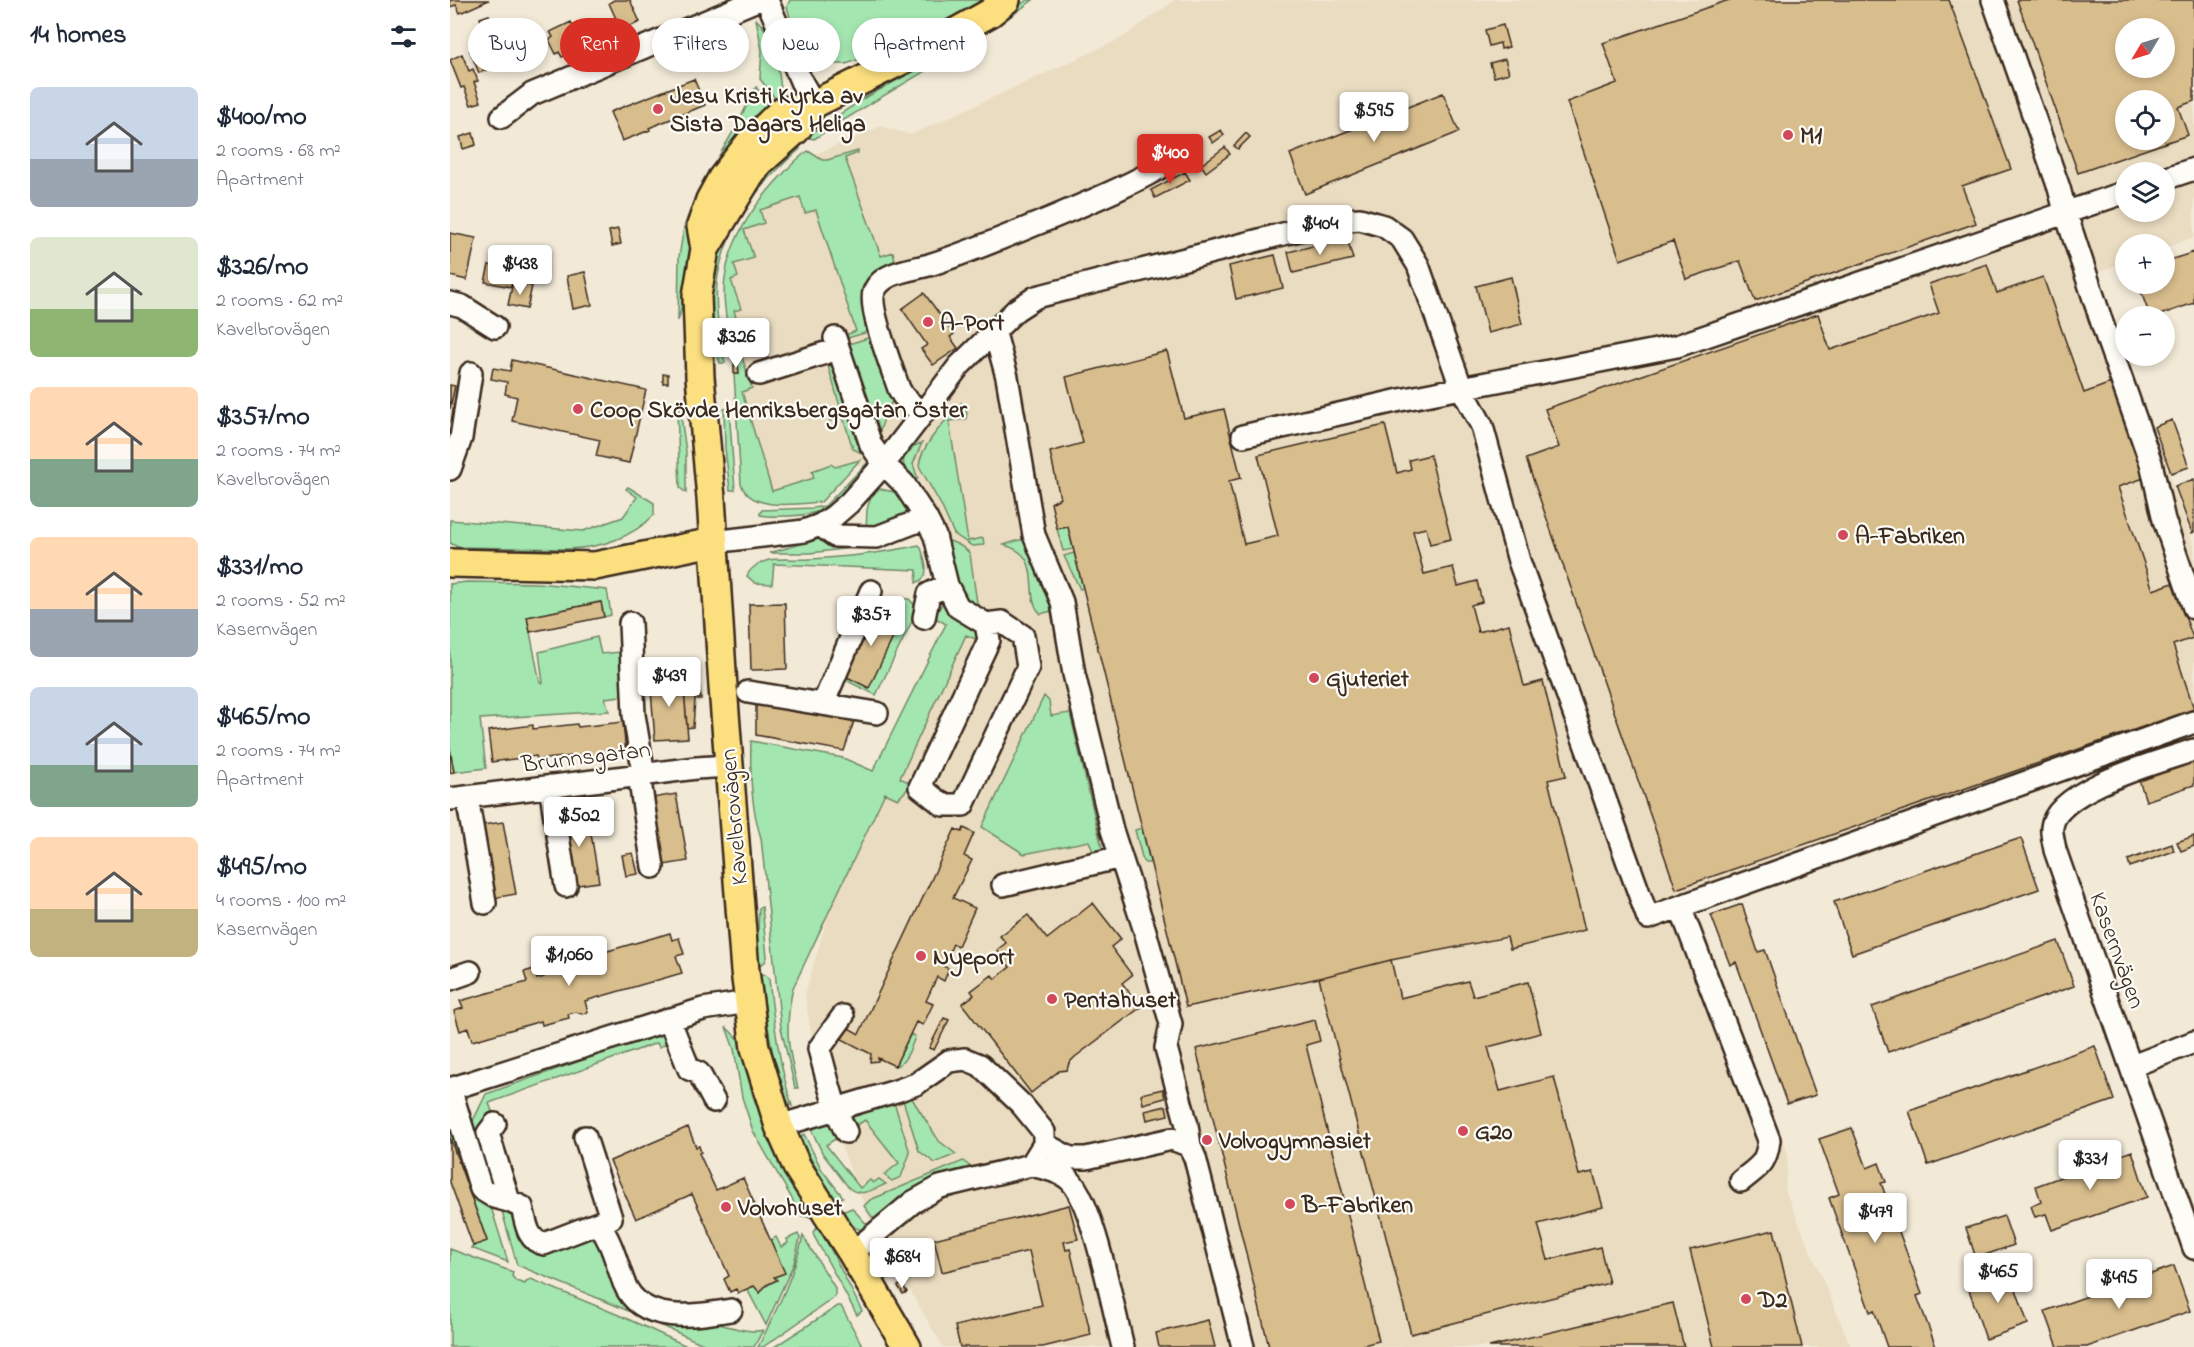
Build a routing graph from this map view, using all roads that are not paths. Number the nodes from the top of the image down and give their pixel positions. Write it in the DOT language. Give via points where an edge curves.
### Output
graph roads {
  1 [pos="757,0"];
  2 [pos="767,0"];
  3 [pos="1006,0"];
  4 [pos="1993,0"];
  5 [pos="814,104"];
  6 [pos="502,117"];
  7 [pos="1173,160"];
  8 [pos="2194,169"];
  9 [pos="2175,175"];
  10 [pos="2115,195"];
  11 [pos="2065,211"];
  12 [pos="450,303"];
  13 [pos="495,327"];
  14 [pos="994,330"];
  15 [pos="471,373"];
  16 [pos="759,374"];
  17 [pos="1461,387"];
  18 [pos="922,414"];
  19 [pos="1243,436"];
  20 [pos="884,464"];
  21 [pos="450,469"];
  22 [pos="926,518"];
  23 [pos="820,525"];
  24 [pos="713,542"];
  25 [pos="450,563"];
  26 [pos="947,585"];
  27 [pos="871,591"];
  28 [pos="2194,608"];
  29 [pos="924,618"];
  30 [pos="630,623"];
  31 [pos="986,624"];
  32 [pos="748,692"];
  33 [pos="823,704"];
  34 [pos="877,713"];
  35 [pos="2194,722"];
  36 [pos="2194,750"];
  37 [pos="729,766"];
  38 [pos="641,775"];
  39 [pos="550,786"];
  40 [pos="458,798"];
  41 [pos="1121,857"];
  42 [pos="653,867"];
  43 [pos="1003,885"];
  44 [pos="566,886"];
  45 [pos="485,903"];
  46 [pos="1680,907"];
  47 [pos="470,972"];
  48 [pos="450,979"];
  49 [pos="748,1002"];
  50 [pos="843,1016"];
  51 [pos="669,1020"];
  52 [pos="2194,1042"];
  53 [pos="2132,1066"];
  54 [pos="450,1088"];
  55 [pos="714,1101"];
  56 [pos="834,1108"];
  57 [pos="495,1124"];
  58 [pos="779,1126"];
  59 [pos="846,1132"];
  60 [pos="585,1137"];
  61 [pos="1044,1144"];
  62 [pos="1190,1146"];
  63 [pos="1031,1165"];
  64 [pos="1741,1181"];
  65 [pos="509,1201"];
  66 [pos="598,1223"];
  67 [pos="2194,1248"];
  68 [pos="852,1253"];
  69 [pos="731,1310"];
  70 [pos="907,1347"];
  71 [pos="1123,1347"];
  72 [pos="1243,1347"];
  1 -- 6 [label="street" via="532,94"];
  2 -- 5 [label="street"];
  3 -- 5 [label="main road, Kavelbrovägen" via="923,50"];
  4 -- 11 [label="street"];
  5 -- 24 [label="main road, Kavelbrovägen" via="781,112 751,141 722,178 701,226 705,249 697,296 699,377"];
  7 -- 18 [label="street" via="1118,190 979,248 890,276 877,286 872,295 875,314 899,389"];
  8 -- 9 [label="street"];
  10 -- 11 [label="street"];
  11 -- 17 [label="street" via="1677,346"];
  11 -- 28 [label="street" via="2151,463 2164,520"];
  12 -- 13 [label="street"];
  14 -- 17 [label="street" via="1044,293 1334,221 1360,219 1384,226 1402,239 1411,252"];
  14 -- 18 [label="street" via="959,366"];
  14 -- 41 [label="street" via="1007,378 1034,535 1062,602 1085,721"];
  15 -- 21 [label="street" via="461,438"];
  16 -- 20 [label="street" via="836,344 871,445"];
  17 -- 19 [label="street"];
  17 -- 46 [label="street" via="1482,426 1519,561 1648,918"];
  18 -- 20 [label="street"];
  20 -- 22 [label="street" via="904,484"];
  20 -- 23 [label="street" via="849,503"];
  22 -- 23 [label="street" via="877,537 835,536"];
  22 -- 26 [label="street" via="935,536"];
  23 -- 24 [label="street" via="779,535"];
  24 -- 25 [label="main road" via="595,566"];
  24 -- 37 [label="main road, Kavelbrovägen"];
  26 -- 29 [label="street" via="929,594"];
  26 -- 31 [label="street" via="958,607"];
  27 -- 33 [label="street"];
  30 -- 38 [label="street"];
  31 -- 31 [label="street" via="989,640 920,787 943,805 963,806 1028,667 1023,636 1002,622"];
  32 -- 33 [label="street"];
  33 -- 34 [label="street"];
  35 -- 46 [label="street"];
  36 -- 53 [label="street, Kasernvägen" via="2098,784 2071,800 2052,827 2055,850"];
  37 -- 38 [label="street, Brunnsgatan"];
  37 -- 49 [label="main road, Kavelbrovägen"];
  38 -- 39 [label="street, Brunnsgatan"];
  38 -- 42 [label="street"];
  39 -- 40 [label="street, Brunnsgatan"];
  39 -- 44 [label="street"];
  40 -- 45 [label="street"];
  41 -- 43 [label="street"];
  41 -- 62 [label="street" via="1171,1024 1166,1048"];
  46 -- 64 [label="street" via="1769,1140 1761,1165"];
  47 -- 48 [label="street"];
  49 -- 51 [label="street" via="703,1009"];
  49 -- 58 [label="main road, Kavelbrovägen" via="755,1048"];
  50 -- 56 [label="street" via="819,1049"];
  51 -- 54 [label="street"];
  51 -- 55 [label="street" via="689,1069 699,1073"];
  52 -- 53 [label="street"];
  53 -- 67 [label="street, Kasernvägen"];
  54 -- 65 [label="street" via="481,1189"];
  56 -- 58 [label="street"];
  56 -- 59 [label="street"];
  56 -- 61 [label="street" via="916,1084 949,1061 965,1059 980,1065 1022,1105 1044,1132"];
  57 -- 65 [label="street" via="488,1133"];
  58 -- 68 [label="main road, Kavelbrovägen" via="798,1167"];
  60 -- 66 [label="street" via="611,1218"];
  61 -- 62 [label="street" via="1070,1158 1172,1139"];
  61 -- 63 [label="street"];
  62 -- 72 [label="street"];
  63 -- 68 [label="street" via="940,1188 913,1202"];
  63 -- 71 [label="street" via="1067,1177 1079,1190 1089,1213"];
  65 -- 66 [label="street" via="522,1208 530,1235 537,1243 544,1244"];
  66 -- 69 [label="street" via="614,1251 625,1286 643,1306 656,1312 688,1316"];
  68 -- 70 [label="main road, Kavelbrovägen"];
}
